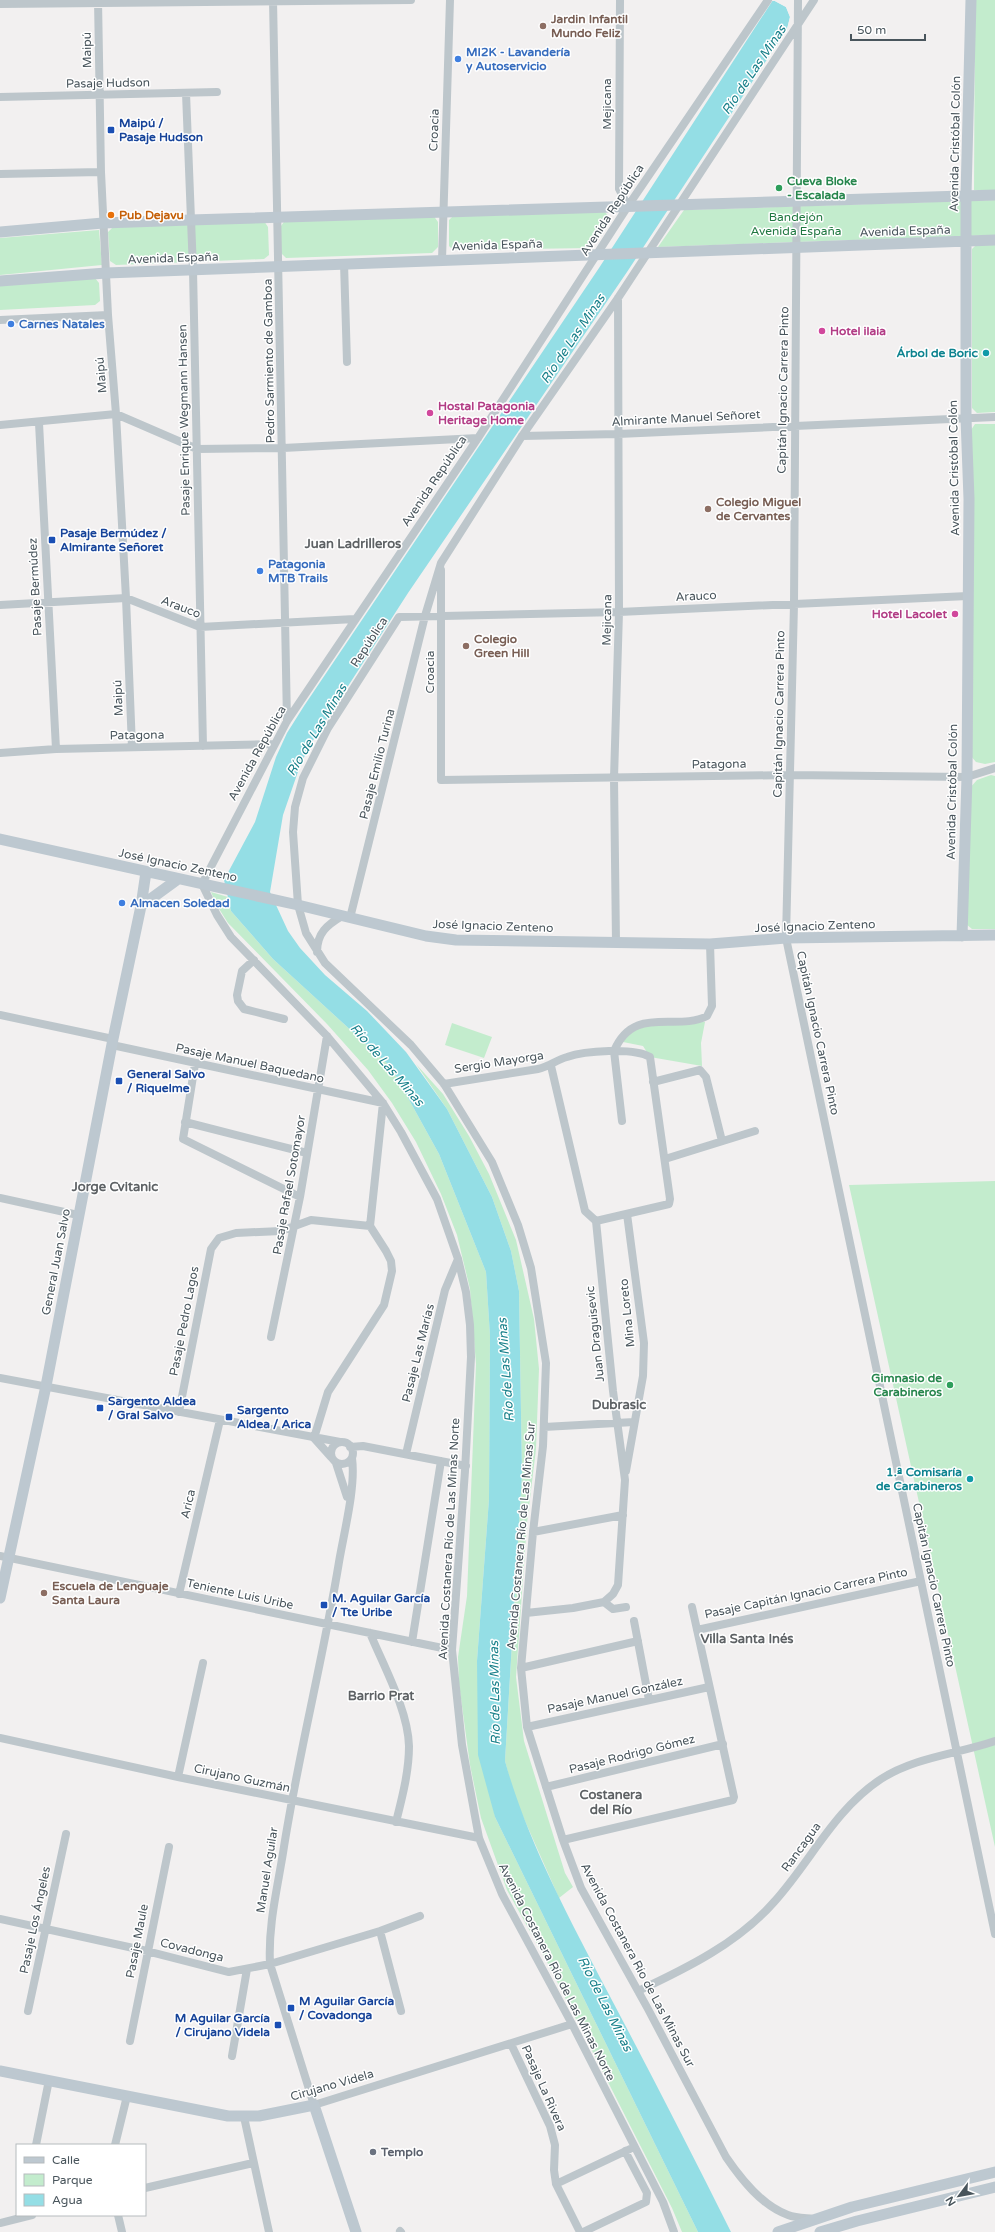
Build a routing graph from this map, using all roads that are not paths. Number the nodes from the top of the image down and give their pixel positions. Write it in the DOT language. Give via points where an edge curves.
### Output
graph roads {
  1 [pos="411,0"];
  2 [pos="450,0"];
  3 [pos="620,0"];
  4 [pos="768,0"];
  5 [pos="798,0"];
  6 [pos="814,0"];
  7 [pos="971,0"];
  8 [pos="98,1"];
  9 [pos="273,1"];
  10 [pos="0,4"];
  11 [pos="797,28"];
  12 [pos="217,92"];
  13 [pos="186,93"];
  14 [pos="100,95"];
  15 [pos="0,97"];
  16 [pos="101,172"];
  17 [pos="0,174"];
  18 [pos="966,195"];
  19 [pos="995,195"];
  20 [pos="798,200"];
  21 [pos="677,204"];
  22 [pos="632,206"];
  23 [pos="443,212"];
  24 [pos="278,217"];
  25 [pos="190,220"];
  26 [pos="103,224"];
  27 [pos="0,232"];
  28 [pos="995,240"];
  29 [pos="966,241"];
  30 [pos="797,248"];
  31 [pos="645,253"];
  32 [pos="601,254"];
  33 [pos="442,260"];
  34 [pos="344,264"];
  35 [pos="280,267"];
  36 [pos="193,270"];
  37 [pos="106,273"];
  38 [pos="0,281"];
  39 [pos="618,298"];
  40 [pos="108,315"];
  41 [pos="0,320"];
  42 [pos="347,362"];
  43 [pos="116,414"];
  44 [pos="966,418"];
  45 [pos="995,418"];
  46 [pos="39,423"];
  47 [pos="0,425"];
  48 [pos="794,425"];
  49 [pos="618,434"];
  50 [pos="522,436"];
  51 [pos="478,438"];
  52 [pos="283,448"];
  53 [pos="197,449"];
  54 [pos="441,563"];
  55 [pos="968,596"];
  56 [pos="126,598"];
  57 [pos="47,603"];
  58 [pos="794,604"];
  59 [pos="0,605"];
  60 [pos="619,612"];
  61 [pos="425,616"];
  62 [pos="442,616"];
  63 [pos="355,619"];
  64 [pos="286,624"];
  65 [pos="200,627"];
  66 [pos="287,721"];
  67 [pos="274,744"];
  68 [pos="203,746"];
  69 [pos="132,747"];
  70 [pos="56,749"];
  71 [pos="0,754"];
  72 [pos="995,768"];
  73 [pos="790,775"];
  74 [pos="967,777"];
  75 [pos="614,778"];
  76 [pos="441,780"];
  77 [pos="0,838"];
  78 [pos="146,872"];
  79 [pos="178,879"];
  80 [pos="202,884"];
  81 [pos="298,905"];
  82 [pos="141,906"];
  83 [pos="346,917"];
  84 [pos="962,936"];
  85 [pos="995,936"];
  86 [pos="786,938"];
  87 [pos="616,943"];
  88 [pos="710,944"];
  89 [pos="317,953"];
  90 [pos="254,960"];
  91 [pos="0,1015"];
  92 [pos="284,1019"];
  93 [pos="327,1036"];
  94 [pos="112,1042"];
  95 [pos="614,1051"];
  96 [pos="196,1064"];
  97 [pos="551,1066"];
  98 [pos="654,1082"];
  99 [pos="444,1084"];
  100 [pos="318,1090"];
  101 [pos="383,1103"];
  102 [pos="622,1121"];
  103 [pos="185,1122"];
  104 [pos="755,1131"];
  105 [pos="722,1141"];
  106 [pos="307,1153"];
  107 [pos="665,1159"];
  108 [pos="300,1197"];
  109 [pos="0,1198"];
  110 [pos="627,1214"];
  111 [pos="78,1215"];
  112 [pos="596,1221"];
  113 [pos="295,1224"];
  114 [pos="370,1226"];
  115 [pos="458,1259"];
  116 [pos="271,1337"];
  117 [pos="0,1378"];
  118 [pos="46,1386"];
  119 [pos="179,1412"];
  120 [pos="220,1420"];
  121 [pos="634,1422"];
  122 [pos="617,1423"];
  123 [pos="544,1427"];
  124 [pos="314,1438"];
  125 [pos="340,1442"];
  126 [pos="350,1447"];
  127 [pos="406,1454"];
  128 [pos="352,1458"];
  129 [pos="333,1460"];
  130 [pos="441,1461"];
  131 [pos="466,1466"];
  132 [pos="625,1480"];
  133 [pos="348,1504"];
  134 [pos="623,1515"];
  135 [pos="533,1532"];
  136 [pos="4,1557"];
  137 [pos="921,1581"];
  138 [pos="180,1594"];
  139 [pos="0,1598"];
  140 [pos="604,1602"];
  141 [pos="626,1607"];
  142 [pos="692,1607"];
  143 [pos="526,1613"];
  144 [pos="634,1621"];
  145 [pos="329,1625"];
  146 [pos="697,1630"];
  147 [pos="370,1633"];
  148 [pos="412,1642"];
  149 [pos="638,1642"];
  150 [pos="452,1650"];
  151 [pos="203,1663"];
  152 [pos="521,1668"];
  153 [pos="709,1687"];
  154 [pos="649,1700"];
  155 [pos="527,1727"];
  156 [pos="0,1738"];
  157 [pos="995,1741"];
  158 [pos="723,1744"];
  159 [pos="956,1751"];
  160 [pos="178,1777"];
  161 [pos="546,1787"];
  162 [pos="291,1801"];
  163 [pos="396,1822"];
  164 [pos="66,1834"];
  165 [pos="479,1838"];
  166 [pos="563,1840"];
  167 [pos="169,1847"];
  168 [pos="420,1916"];
  169 [pos="0,1919"];
  170 [pos="46,1929"];
  171 [pos="380,1931"];
  172 [pos="995,1934"];
  173 [pos="147,1951"];
  174 [pos="270,1964"];
  175 [pos="246,1969"];
  176 [pos="638,1991"];
  177 [pos="28,2011"];
  178 [pos="401,2011"];
  179 [pos="572,2024"];
  180 [pos="130,2041"];
  181 [pos="512,2044"];
  182 [pos="232,2056"];
  183 [pos="0,2071"];
  184 [pos="49,2080"];
  185 [pos="127,2096"];
  186 [pos="314,2105"];
  187 [pos="244,2117"];
  188 [pos="36,2144"];
  189 [pos="115,2144"];
  190 [pos="634,2147"];
  191 [pos="625,2151"];
  192 [pos="253,2163"];
  193 [pos="995,2172"];
  194 [pos="556,2184"];
  195 [pos="995,2187"];
  196 [pos="146,2188"];
  197 [pos="21,2216"];
  198 [pos="118,2216"];
  199 [pos="814,2219"];
  200 [pos="0,2223"];
  201 [pos="122,2232"];
  202 [pos="269,2232"];
  203 [pos="356,2232"];
  204 [pos="580,2232"];
  205 [pos="583,2232"];
  206 [pos="674,2232"];
  207 [pos="778,2232"];
  208 [pos="820,2232"];
  1 -- 9 [label="street"];
  2 -- 23 [label="street, Croacia"];
  3 -- 22 [label="street, Mejicana" via="619,189"];
  4 -- 22 [label="street, Avenida República"];
  5 -- 11 [label="street, Capitán Ignacio Carrera Pinto"];
  6 -- 11 [label="street"];
  7 -- 18 [label="street, Avenida Cristóbal Colón"];
  8 -- 9 [label="street"];
  8 -- 10 [label="street"];
  8 -- 14 [label="street, Maipú"];
  9 -- 24 [label="street, Pedro Sarmiento de Gamboa"];
  11 -- 20 [label="street, Capitán Ignacio Carrera Pinto"];
  11 -- 21 [label="street"];
  12 -- 13 [label="street, Pasaje Hudson"];
  13 -- 14 [label="street, Pasaje Hudson"];
  13 -- 25 [label="street, Pasaje Enrique Wegmann Hansen"];
  14 -- 15 [label="street, Pasaje Hudson"];
  14 -- 16 [label="street, Maipú"];
  16 -- 17 [label="street"];
  16 -- 26 [label="street, Maipú"];
  18 -- 19 [label="street"];
  18 -- 20 [label="street"];
  18 -- 29 [label="street, Avenida Cristóbal Colón"];
  20 -- 21 [label="street"];
  20 -- 30 [label="street, Capitán Ignacio Carrera Pinto"];
  21 -- 22 [label="street"];
  21 -- 31 [label="street"];
  22 -- 23 [label="street"];
  22 -- 32 [label="street, Avenida República"];
  23 -- 24 [label="street"];
  23 -- 33 [label="street, Croacia"];
  24 -- 25 [label="street"];
  24 -- 35 [label="street, Pedro Sarmiento de Gamboa"];
  25 -- 26 [label="street"];
  25 -- 36 [label="street, Pasaje Enrique Wegmann Hansen"];
  26 -- 27 [label="street"];
  26 -- 37 [label="street, Maipú"];
  28 -- 29 [label="street, Avenida España"];
  29 -- 30 [label="street, Avenida España"];
  29 -- 44 [label="street, Avenida Cristóbal Colón"];
  30 -- 31 [label="street, Avenida España"];
  30 -- 48 [label="street, Capitán Ignacio Carrera Pinto"];
  31 -- 32 [label="street, Avenida España"];
  31 -- 39 [label="street"];
  32 -- 33 [label="street, Avenida España"];
  32 -- 51 [label="street, Avenida República"];
  33 -- 34 [label="street, Avenida España"];
  34 -- 35 [label="street, Avenida España"];
  34 -- 42 [label="street"];
  35 -- 36 [label="street, Avenida España"];
  35 -- 52 [label="street, Pedro Sarmiento de Gamboa"];
  36 -- 37 [label="street, Avenida España"];
  36 -- 53 [label="street, Pasaje Enrique Wegmann Hansen"];
  37 -- 38 [label="street, Avenida España"];
  37 -- 40 [label="street, Maipú"];
  39 -- 49 [label="street, Mejicana"];
  39 -- 50 [label="street"];
  40 -- 41 [label="street"];
  40 -- 43 [label="street, Maipú"];
  43 -- 46 [label="street"];
  43 -- 53 [label="street"];
  43 -- 56 [label="street, Maipú"];
  44 -- 45 [label="street, Almirante Manuel Señoret"];
  44 -- 48 [label="street, Almirante Manuel Señoret"];
  44 -- 55 [label="street, Avenida Cristóbal Colón"];
  46 -- 47 [label="street"];
  46 -- 57 [label="street, Pasaje Bermúdez"];
  48 -- 49 [label="street, Almirante Manuel Señoret"];
  48 -- 58 [label="street, Capitán Ignacio Carrera Pinto"];
  49 -- 50 [label="street, Almirante Manuel Señoret"];
  49 -- 60 [label="street, Mejicana"];
  50 -- 54 [label="street"];
  51 -- 52 [label="street"];
  51 -- 63 [label="street, Avenida República"];
  52 -- 53 [label="street"];
  52 -- 64 [label="street, Pedro Sarmiento de Gamboa"];
  53 -- 65 [label="street, Pasaje Enrique Wegmann Hansen"];
  54 -- 61 [label="street, Pasaje Emilio Turina"];
  54 -- 62 [label="street, Croacia"];
  55 -- 58 [label="street, Arauco"];
  55 -- 74 [label="street, Avenida Cristóbal Colón"];
  56 -- 57 [label="street, Arauco"];
  56 -- 65 [label="street, Arauco"];
  56 -- 69 [label="street, Maipú"];
  57 -- 59 [label="street, Arauco"];
  57 -- 70 [label="street, Pasaje Bermúdez"];
  58 -- 60 [label="street, Arauco"];
  58 -- 73 [label="street, Capitán Ignacio Carrera Pinto"];
  60 -- 62 [label="street, Arauco"];
  60 -- 75 [label="street, Mejicana"];
  61 -- 62 [label="street, Arauco"];
  61 -- 81 [label="street, República" via="399,617 328,728 303,778 295,807 293,832"];
  61 -- 83 [label="street, Pasaje Emilio Turina"];
  62 -- 76 [label="street, Croacia"];
  63 -- 64 [label="street, Arauco"];
  63 -- 66 [label="street, Avenida República"];
  64 -- 65 [label="street, Arauco"];
  64 -- 66 [label="street, Pedro Sarmiento de Gamboa"];
  65 -- 68 [label="street, Pasaje Enrique Wegmann Hansen"];
  66 -- 67 [label="street, Avenida República"];
  67 -- 68 [label="street, Patagona"];
  67 -- 80 [label="street, Avenida República"];
  68 -- 69 [label="street, Patagona"];
  69 -- 70 [label="street, Patagona"];
  70 -- 71 [label="street, Patagona"];
  72 -- 74 [label="street, Patagona"];
  73 -- 74 [label="street, Patagona"];
  73 -- 75 [label="street, Patagona"];
  73 -- 86 [label="street, Capitán Ignacio Carrera Pinto"];
  74 -- 84 [label="street, Avenida Cristóbal Colón"];
  75 -- 76 [label="street, Patagona"];
  75 -- 87 [label="street, Mejicana"];
  77 -- 78 [label="street, José Ignacio Zenteno"];
  78 -- 79 [label="street, José Ignacio Zenteno"];
  78 -- 82 [label="street, General Juan Salvo"];
  79 -- 80 [label="street, José Ignacio Zenteno"];
  79 -- 82 [label="street"];
  80 -- 81 [label="street, José Ignacio Zenteno"];
  80 -- 90 [label="street, Avenida Costanera Río de Las Minas Norte" via="232,937"];
  81 -- 83 [label="street, José Ignacio Zenteno"];
  81 -- 89 [label="street, Avenida Costanera Río de Las Minas Sur" via="306,933"];
  82 -- 94 [label="street, General Juan Salvo"];
  83 -- 87 [label="street, José Ignacio Zenteno" via="426,936 456,940"];
  83 -- 89 [label="street" via="325,927 317,942"];
  84 -- 85 [label="street, José Ignacio Zenteno"];
  84 -- 86 [label="street, José Ignacio Zenteno"];
  86 -- 88 [label="street, José Ignacio Zenteno"];
  86 -- 137 [label="street, Capitán Ignacio Carrera Pinto"];
  87 -- 88 [label="street, José Ignacio Zenteno"];
  88 -- 95 [label="street" via="712,1006 707,1016 696,1020 644,1023 630,1030 618,1041"];
  89 -- 99 [label="street, Avenida Costanera Río de Las Minas Sur" via="335,974 411,1045"];
  90 -- 92 [label="street" via="242,971 238,1001 244,1009"];
  90 -- 93 [label="street, Avenida Costanera Río de Las Minas Norte"];
  91 -- 94 [label="street, Pasaje Manuel Baquedano"];
  93 -- 100 [label="street, Pasaje Rafael Sotomayor"];
  93 -- 101 [label="street, Avenida Costanera Río de Las Minas Norte"];
  94 -- 96 [label="street, Pasaje Manuel Baquedano"];
  94 -- 111 [label="street, General Juan Salvo"];
  95 -- 97 [label="street, Sergio Mayorga" via="569,1056"];
  95 -- 98 [label="street, Sergio Mayorga" via="643,1053 650,1057"];
  95 -- 102 [label="street"];
  96 -- 100 [label="street, Pasaje Manuel Baquedano"];
  96 -- 103 [label="street"];
  97 -- 99 [label="street, Sergio Mayorga"];
  97 -- 112 [label="street" via="585,1211"];
  98 -- 105 [label="street" via="700,1070 703,1072"];
  98 -- 107 [label="street"];
  99 -- 123 [label="street, Avenida Costanera Río de Las Minas Sur" via="492,1162 518,1225 531,1268 546,1363"];
  100 -- 101 [label="street, Pasaje Manuel Baquedano"];
  100 -- 106 [label="street, Pasaje Rafael Sotomayor"];
  101 -- 114 [label="street"];
  101 -- 115 [label="street, Avenida Costanera Río de Las Minas Norte" via="437,1199"];
  103 -- 106 [label="street"];
  103 -- 108 [label="street" via="183,1139"];
  104 -- 105 [label="street"];
  105 -- 107 [label="street"];
  106 -- 108 [label="street, Pasaje Rafael Sotomayor"];
  107 -- 110 [label="street" via="669,1204"];
  108 -- 113 [label="street, Pasaje Rafael Sotomayor"];
  109 -- 111 [label="street"];
  110 -- 112 [label="street"];
  110 -- 121 [label="street, Mina Loreto" via="644,1343 643,1376"];
  111 -- 118 [label="street, General Juan Salvo"];
  112 -- 122 [label="street, Juan Draguisevic"];
  113 -- 114 [label="street" via="311,1220"];
  113 -- 116 [label="street, Pasaje Rafael Sotomayor"];
  113 -- 119 [label="street, Pasaje Pedro Lagos" via="281,1231 236,1233 219,1238 211,1249"];
  114 -- 124 [label="street" via="391,1261 392,1271 384,1305 328,1392"];
  115 -- 127 [label="street, Pasaje Las Marías" via="445,1290"];
  115 -- 131 [label="street, Avenida Costanera Río de Las Minas Norte" via="470,1325"];
  117 -- 118 [label="street"];
  118 -- 119 [label="street"];
  118 -- 136 [label="street, General Juan Salvo"];
  119 -- 120 [label="street"];
  120 -- 124 [label="street"];
  120 -- 138 [label="street, Arica"];
  121 -- 122 [label="street"];
  121 -- 132 [label="street, Mina Loreto"];
  122 -- 123 [label="street"];
  122 -- 132 [label="street, Juan Draguisevic"];
  123 -- 135 [label="street, Avenida Costanera Río de Las Minas Sur"];
  124 -- 125 [label="street"];
  124 -- 129 [label="street"];
  125 -- 126 [label="street"];
  125 -- 129 [label="street" via="334,1446"];
  126 -- 127 [label="street" via="362,1446"];
  126 -- 128 [label="street"];
  127 -- 130 [label="street"];
  128 -- 129 [label="street" via="343,1464"];
  128 -- 133 [label="street, Manuel Aguilar"];
  129 -- 133 [label="street, Manuel Aguilar" via="343,1481"];
  130 -- 131 [label="street"];
  130 -- 148 [label="street"];
  131 -- 150 [label="street, Avenida Costanera Río de Las Minas Norte"];
  132 -- 134 [label="street, Juan Draguisevic"];
  133 -- 145 [label="street, Manuel Aguilar"];
  134 -- 135 [label="street"];
  134 -- 140 [label="street, Juan Draguisevic" via="618,1585"];
  135 -- 143 [label="street, Avenida Costanera Río de Las Minas Sur"];
  136 -- 138 [label="street, Teniente Luis Uribe"];
  136 -- 139 [label="street, General Juan Salvo"];
  137 -- 146 [label="street, Pasaje Capitán Ignacio Carrera Pinto"];
  137 -- 159 [label="street, Capitán Ignacio Carrera Pinto"];
  138 -- 145 [label="street, Teniente Luis Uribe"];
  140 -- 141 [label="street" via="613,1609"];
  140 -- 143 [label="street"];
  142 -- 146 [label="street"];
  143 -- 152 [label="street, Avenida Costanera Río de Las Minas Sur"];
  144 -- 149 [label="street"];
  145 -- 147 [label="street, Teniente Luis Uribe"];
  145 -- 162 [label="street, Manuel Aguilar"];
  146 -- 153 [label="street"];
  147 -- 148 [label="street, Teniente Luis Uribe"];
  147 -- 163 [label="street" via="404,1716 409,1746 405,1787"];
  148 -- 150 [label="street, Teniente Luis Uribe"];
  149 -- 152 [label="street"];
  149 -- 154 [label="street"];
  150 -- 165 [label="street, Avenida Costanera Río de Las Minas Norte" via="462,1745"];
  151 -- 160 [label="street"];
  152 -- 155 [label="street, Avenida Costanera Río de Las Minas Sur"];
  153 -- 154 [label="street, Pasaje Manuel González"];
  153 -- 158 [label="street"];
  154 -- 155 [label="street, Pasaje Manuel González"];
  155 -- 161 [label="street, Avenida Costanera Río de Las Minas Sur"];
  156 -- 160 [label="street, Cirujano Guzmán"];
  157 -- 159 [label="street, Rancagua"];
  158 -- 161 [label="street, Pasaje Rodrigo Gómez"];
  158 -- 166 [label="street" via="733,1800"];
  159 -- 172 [label="street, Capitán Ignacio Carrera Pinto"];
  159 -- 176 [label="street, Rancagua" via="900,1768 863,1792 842,1812 792,1880 755,1921 718,1949 676,1974"];
  160 -- 162 [label="street, Cirujano Guzmán"];
  161 -- 166 [label="street, Avenida Costanera Río de Las Minas Sur"];
  162 -- 163 [label="street, Cirujano Guzmán"];
  162 -- 174 [label="street, Manuel Aguilar" via="269,1939"];
  163 -- 165 [label="street, Cirujano Guzmán"];
  164 -- 170 [label="street, Pasaje Los Ángeles"];
  165 -- 179 [label="street, Avenida Costanera Río de Las Minas Norte" via="502,1894"];
  166 -- 176 [label="street, Avenida Costanera Río de Las Minas Sur" via="581,1888"];
  167 -- 173 [label="street, Pasaje Maule"];
  168 -- 171 [label="street, Covadonga"];
  169 -- 170 [label="street, Covadonga"];
  170 -- 173 [label="street, Covadonga"];
  170 -- 177 [label="street, Pasaje Los Ángeles"];
  171 -- 174 [label="street, Covadonga"];
  171 -- 178 [label="street"];
  173 -- 175 [label="street, Covadonga" via="229,1972"];
  173 -- 180 [label="street, Pasaje Maule"];
  174 -- 175 [label="street, Covadonga"];
  174 -- 186 [label="street, Manuel Aguilar"];
  175 -- 182 [label="street"];
  176 -- 199 [label="street, Avenida Costanera Río de Las Minas Sur" via="726,2157 739,2175 755,2192 777,2209 789,2215"];
  179 -- 181 [label="street, Cirujano Videla"];
  179 -- 190 [label="street, Avenida Costanera Río de Las Minas Norte"];
  181 -- 186 [label="street, Cirujano Videla"];
  181 -- 194 [label="street, Pasaje La Rivera" via="552,2132"];
  183 -- 184 [label="street, Cirujano Videla"];
  184 -- 185 [label="street, Cirujano Videla"];
  184 -- 188 [label="street"];
  185 -- 187 [label="street, Cirujano Videla"];
  185 -- 189 [label="street"];
  186 -- 187 [label="street, Cirujano Videla"];
  186 -- 203 [label="street, Manuel Aguilar"];
  187 -- 192 [label="street"];
  190 -- 191 [label="street"];
  190 -- 206 [label="street, Avenida Costanera Río de Las Minas Norte" via="663,2202"];
  191 -- 194 [label="street"];
  191 -- 205 [label="street" via="647,2193 646,2202"];
  192 -- 196 [label="street"];
  192 -- 202 [label="street"];
  193 -- 199 [label="street" via="852,2207"];
  194 -- 204 [label="street, Pasaje La Rivera"];
  195 -- 208 [label="street"];
  197 -- 200 [label="street"];
  198 -- 201 [label="street"];
  199 -- 207 [label="street"];
}
